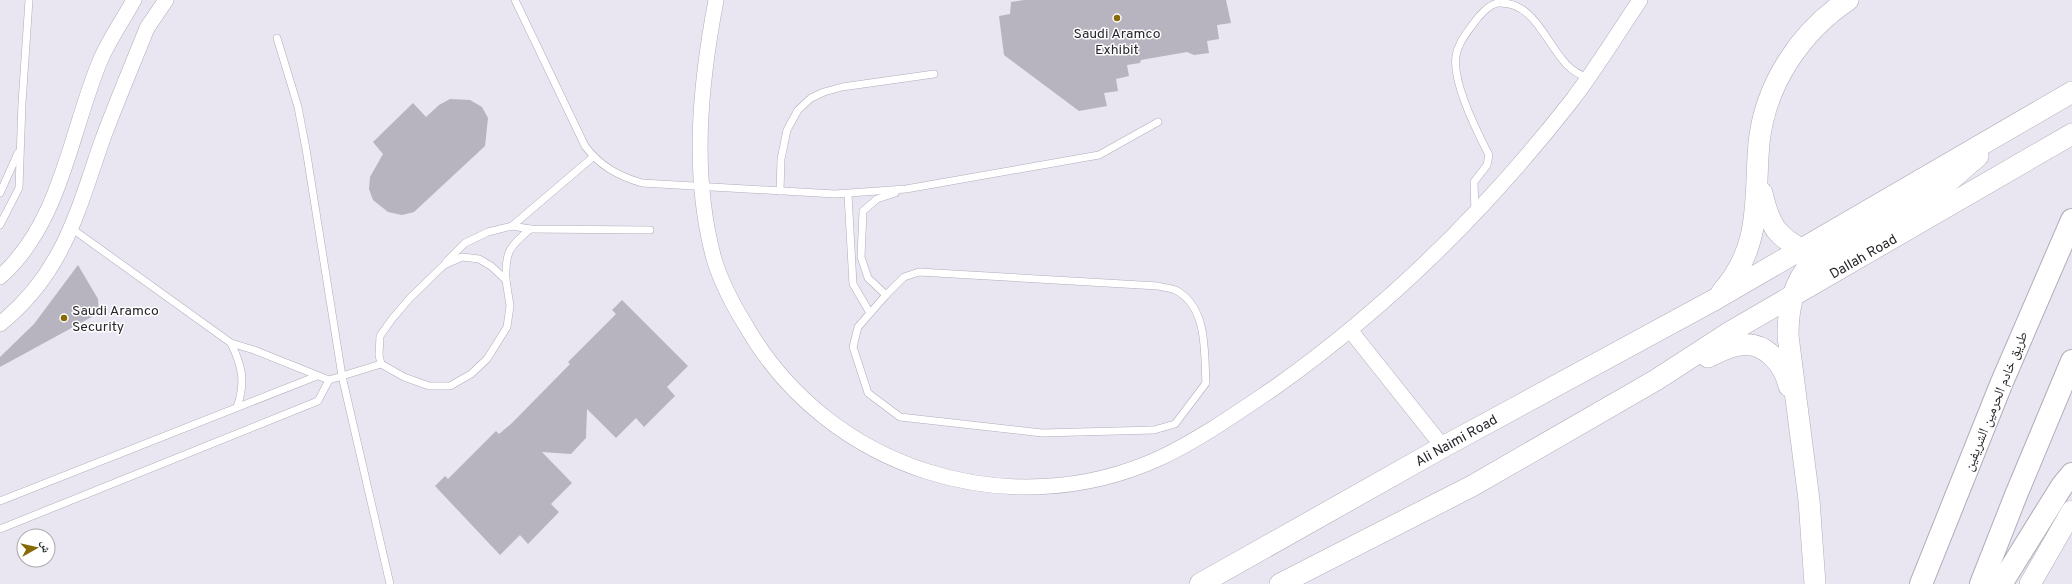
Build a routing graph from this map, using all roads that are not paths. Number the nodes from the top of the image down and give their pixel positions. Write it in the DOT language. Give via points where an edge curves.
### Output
graph roads {
  1 [pos="29,0"];
  2 [pos="134,0"];
  3 [pos="166,0"];
  4 [pos="515,0"];
  5 [pos="716,0"];
  6 [pos="1640,0"];
  7 [pos="1848,0"];
  8 [pos="277,38"];
  9 [pos="934,74"];
  10 [pos="1588,77"];
  11 [pos="2072,92"];
  12 [pos="1158,122"];
  13 [pos="2072,134"];
  14 [pos="1759,143"];
  15 [pos="20,149"];
  16 [pos="593,156"];
  17 [pos="702,187"];
  18 [pos="906,189"];
  19 [pos="780,191"];
  20 [pos="0,193"];
  21 [pos="848,194"];
  22 [pos="1475,212"];
  23 [pos="2072,220"];
  24 [pos="0,225"];
  25 [pos="512,226"];
  26 [pos="71,228"];
  27 [pos="530,229"];
  28 [pos="650,230"];
  29 [pos="1867,253"];
  30 [pos="1809,254"];
  31 [pos="444,264"];
  32 [pos="0,276"];
  33 [pos="506,280"];
  34 [pos="886,295"];
  35 [pos="1793,297"];
  36 [pos="1714,300"];
  37 [pos="870,313"];
  38 [pos="0,324"];
  39 [pos="1350,330"];
  40 [pos="231,342"];
  41 [pos="2072,361"];
  42 [pos="380,364"];
  43 [pos="317,376"];
  44 [pos="342,376"];
  45 [pos="329,380"];
  46 [pos="1656,380"];
  47 [pos="237,407"];
  48 [pos="1443,447"];
  49 [pos="1802,447"];
  50 [pos="2072,474"];
  51 [pos="0,501"];
  52 [pos="2072,511"];
  53 [pos="0,529"];
  54 [pos="390,584"];
  55 [pos="1200,584"];
  56 [pos="1280,584"];
  57 [pos="1815,584"];
  58 [pos="1921,584"];
  59 [pos="1981,584"];
  60 [pos="2001,584"];
  61 [pos="2030,584"];
  1 -- 15 [label="lane"];
  2 -- 32 [label="street" via="101,60 53,199 16,263"];
  3 -- 26 [label="street" via="147,28"];
  4 -- 16 [label="lane" via="575,125"];
  5 -- 17 [label="street" via="710,31 701,117"];
  6 -- 10 [label="street"];
  7 -- 14 [label="main road" via="1811,32 1792,55 1776,83 1764,115"];
  8 -- 44 [label="lane" via="298,107"];
  9 -- 19 [label="lane" via="842,87 811,98 798,110 787,130 781,159"];
  10 -- 22 [label="street" via="1514,171"];
  10 -- 22 [label="lane" via="1570,68 1537,22 1510,3 1496,3 1479,16 1460,43 1456,57 1461,92 1489,155 1487,165 1474,182"];
  11 -- 30 [label="main road" via="2022,119"];
  12 -- 18 [label="lane" via="1099,155"];
  13 -- 29 [label="main road, Dallah Road"];
  14 -- 30 [label="main road" via="1761,189 1774,229"];
  14 -- 36 [label="main road" via="1756,212 1748,250 1738,270"];
  15 -- 20 [label="lane"];
  15 -- 24 [label="lane" via="19,188"];
  16 -- 17 [label="lane" via="623,177 642,182"];
  16 -- 25 [label="lane"];
  17 -- 19 [label="lane"];
  17 -- 39 [label="street" via="715,262 734,306 775,370 802,398 854,438 914,468 970,483 1004,487 1078,482 1118,474 1156,459 1190,443 1238,412 1302,368"];
  18 -- 21 [label="lane"];
  18 -- 34 [label="lane" via="876,199 863,211 861,257 868,278"];
  19 -- 21 [label="lane"];
  21 -- 37 [label="lane" via="852,284"];
  22 -- 39 [label="street"];
  23 -- 58 [label="highway, طريق خادم الحرمين الشريفين" via="1999,389"];
  25 -- 27 [label="lane"];
  25 -- 31 [label="lane" via="488,232 465,243"];
  26 -- 38 [label="street" via="63,249 35,290"];
  26 -- 40 [label="lane"];
  27 -- 28 [label="lane"];
  27 -- 33 [label="lane" via="516,241 506,258"];
  29 -- 30 [label="main road" via="1843,260"];
  29 -- 35 [label="main road, Dallah Road"];
  30 -- 35 [label="main road"];
  30 -- 36 [label="main road"];
  31 -- 33 [label="lane" via="462,257 479,258"];
  31 -- 42 [label="lane" via="405,303 380,336"];
  33 -- 42 [label="lane" via="510,306 507,327 488,359 471,374 450,386 429,386 404,377"];
  34 -- 37 [label="lane"];
  34 -- 37 [label="lane" via="904,276 919,272 1158,286 1179,291 1196,309 1203,335 1206,383 1174,424 1154,430 1042,433 900,417 868,393 853,346 858,327"];
  35 -- 46 [label="main road, Dallah Road" via="1730,332"];
  35 -- 49 [label="main road" via="1788,314 1788,336"];
  36 -- 48 [label="main road, Ali Naimi Road"];
  39 -- 48 [label="street"];
  40 -- 43 [label="lane"];
  40 -- 47 [label="lane" via="241,364 243,381"];
  41 -- 59 [label="highway"];
  42 -- 44 [label="lane"];
  43 -- 45 [label="lane"];
  43 -- 47 [label="lane"];
  44 -- 45 [label="lane"];
  44 -- 54 [label="lane"];
  45 -- 53 [label="lane" via="318,401"];
  46 -- 49 [label="main road" via="1726,349 1750,344 1760,348 1773,356 1787,378"];
  46 -- 56 [label="main road" via="1472,486"];
  47 -- 51 [label="lane"];
  48 -- 55 [label="main road, Ali Naimi Road"];
  49 -- 57 [label="main road" via="1812,529"];
  50 -- 60 [label="highway"];
  52 -- 61 [label="main road"];
}
